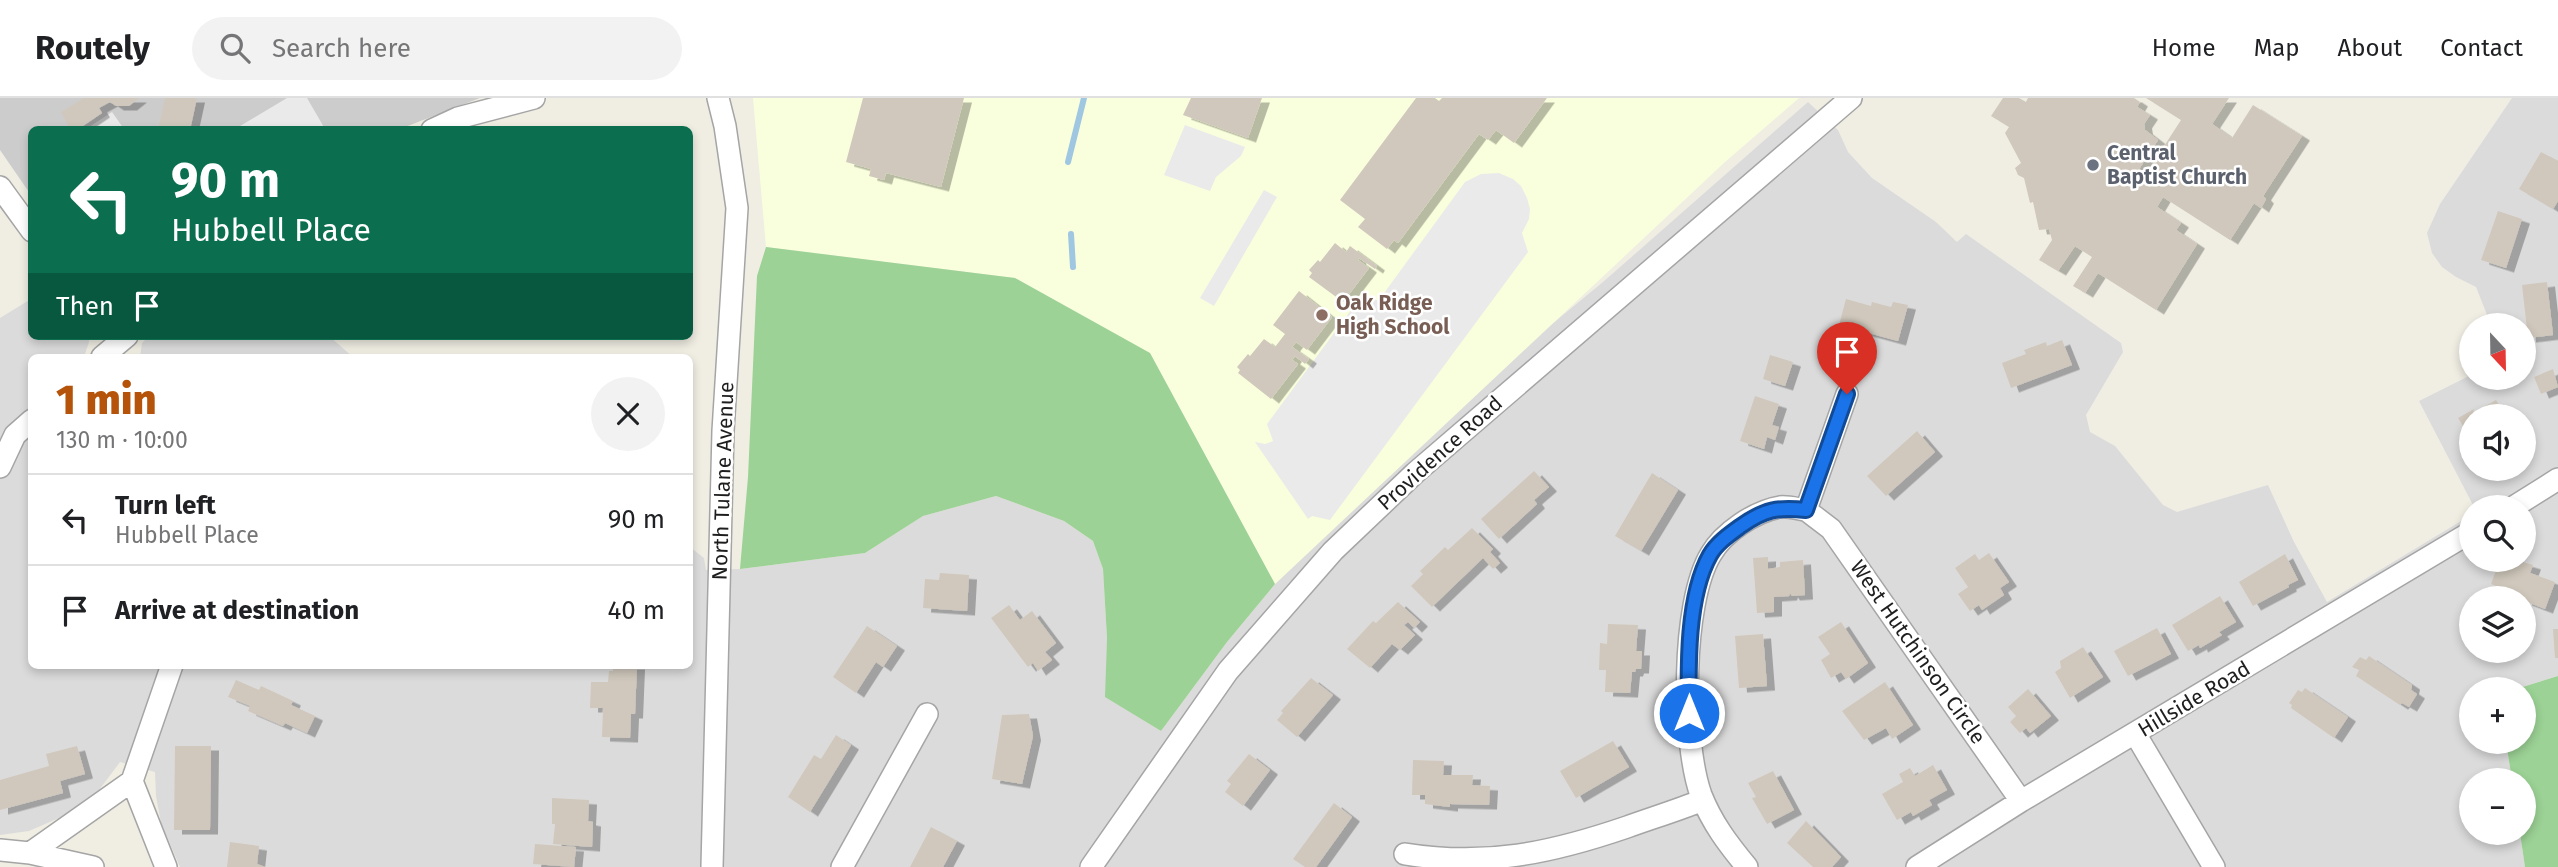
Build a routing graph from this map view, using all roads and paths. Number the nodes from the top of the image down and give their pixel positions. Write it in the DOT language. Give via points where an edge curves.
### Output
graph roads {
  1 [pos="534,98"];
  2 [pos="718,98"];
  3 [pos="1851,98"];
  4 [pos="441,126"];
  5 [pos="0,187"];
  6 [pos="28,226"];
  7 [pos="1847,394"];
  8 [pos="28,424"];
  9 [pos="0,467"];
  10 [pos="2558,479"];
  11 [pos="2533,495"];
  12 [pos="1806,510"];
  13 [pos="2459,539"];
  14 [pos="171,669"];
  15 [pos="928,714"];
  16 [pos="2136,734"];
  17 [pos="132,780"];
  18 [pos="1703,800"];
  19 [pos="2021,801"];
  20 [pos="0,850"];
  21 [pos="30,853"];
  22 [pos="1405,854"];
  23 [pos="93,867"];
  24 [pos="166,867"];
  25 [pos="712,867"];
  26 [pos="842,867"];
  27 [pos="1091,867"];
  28 [pos="1747,867"];
  29 [pos="1917,867"];
  30 [pos="2214,867"];
  1 -- 4 [label="street"];
  2 -- 25 [label="street, North Tulane Avenue" via="737,208 723,431"];
  3 -- 27 [label="street, Providence Road" via="1415,473 1333,551 1228,671"];
  5 -- 6 [label="street"];
  7 -- 12 [label="street"];
  8 -- 9 [label="street" via="15,435"];
  10 -- 11 [label="street"];
  12 -- 18 [label="street" via="1781,507 1757,515 1727,536 1710,555 1694,599 1690,738"];
  12 -- 19 [label="street, West Hutchinson Circle" via="1831,529"];
  13 -- 16 [label="street, Hillside Road"];
  14 -- 17 [label="street"];
  15 -- 26 [label="street"];
  16 -- 19 [label="street, Hillside Road"];
  16 -- 30 [label="street"];
  17 -- 21 [label="street"];
  17 -- 24 [label="street"];
  18 -- 22 [label="street" via="1579,843 1511,859 1465,862"];
  18 -- 28 [label="street" via="1719,833"];
  19 -- 29 [label="street, Hillside Road"];
  20 -- 21 [label="street"];
  21 -- 23 [label="street"];
}
